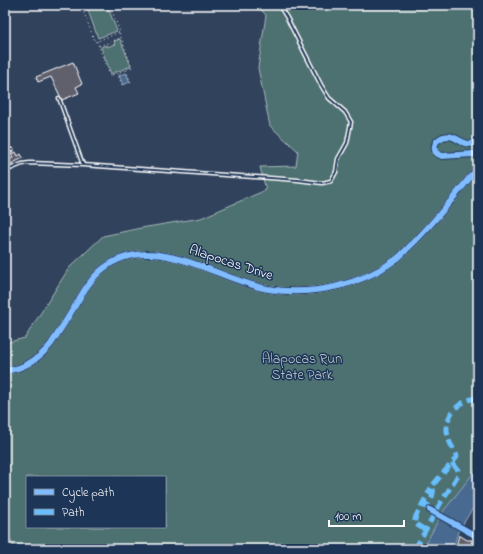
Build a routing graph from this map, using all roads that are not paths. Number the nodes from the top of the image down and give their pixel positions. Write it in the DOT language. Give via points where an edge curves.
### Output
graph roads {
  1 [pos="279,5"];
  2 [pos="58,98"];
  3 [pos="5,149"];
  4 [pos="12,150"];
  5 [pos="83,164"];
  6 [pos="478,169"];
  7 [pos="5,171"];
  8 [pos="5,370"];
  9 [pos="5,543"];
  10 [pos="6,549"];
  1 -- 5 [label="lane" via="329,98 345,112 351,122 347,143 330,181 322,183"];
  2 -- 5 [label="lane"];
  3 -- 4 [label="lane"];
  5 -- 7 [label="lane" via="30,163"];
  6 -- 8 [label="street, Alapocas Drive" via="418,239 395,260 370,275 344,284 293,292 267,289 170,256 141,254 115,261 93,278 46,350 20,367"];
  9 -- 10 [label="lane"];
}
